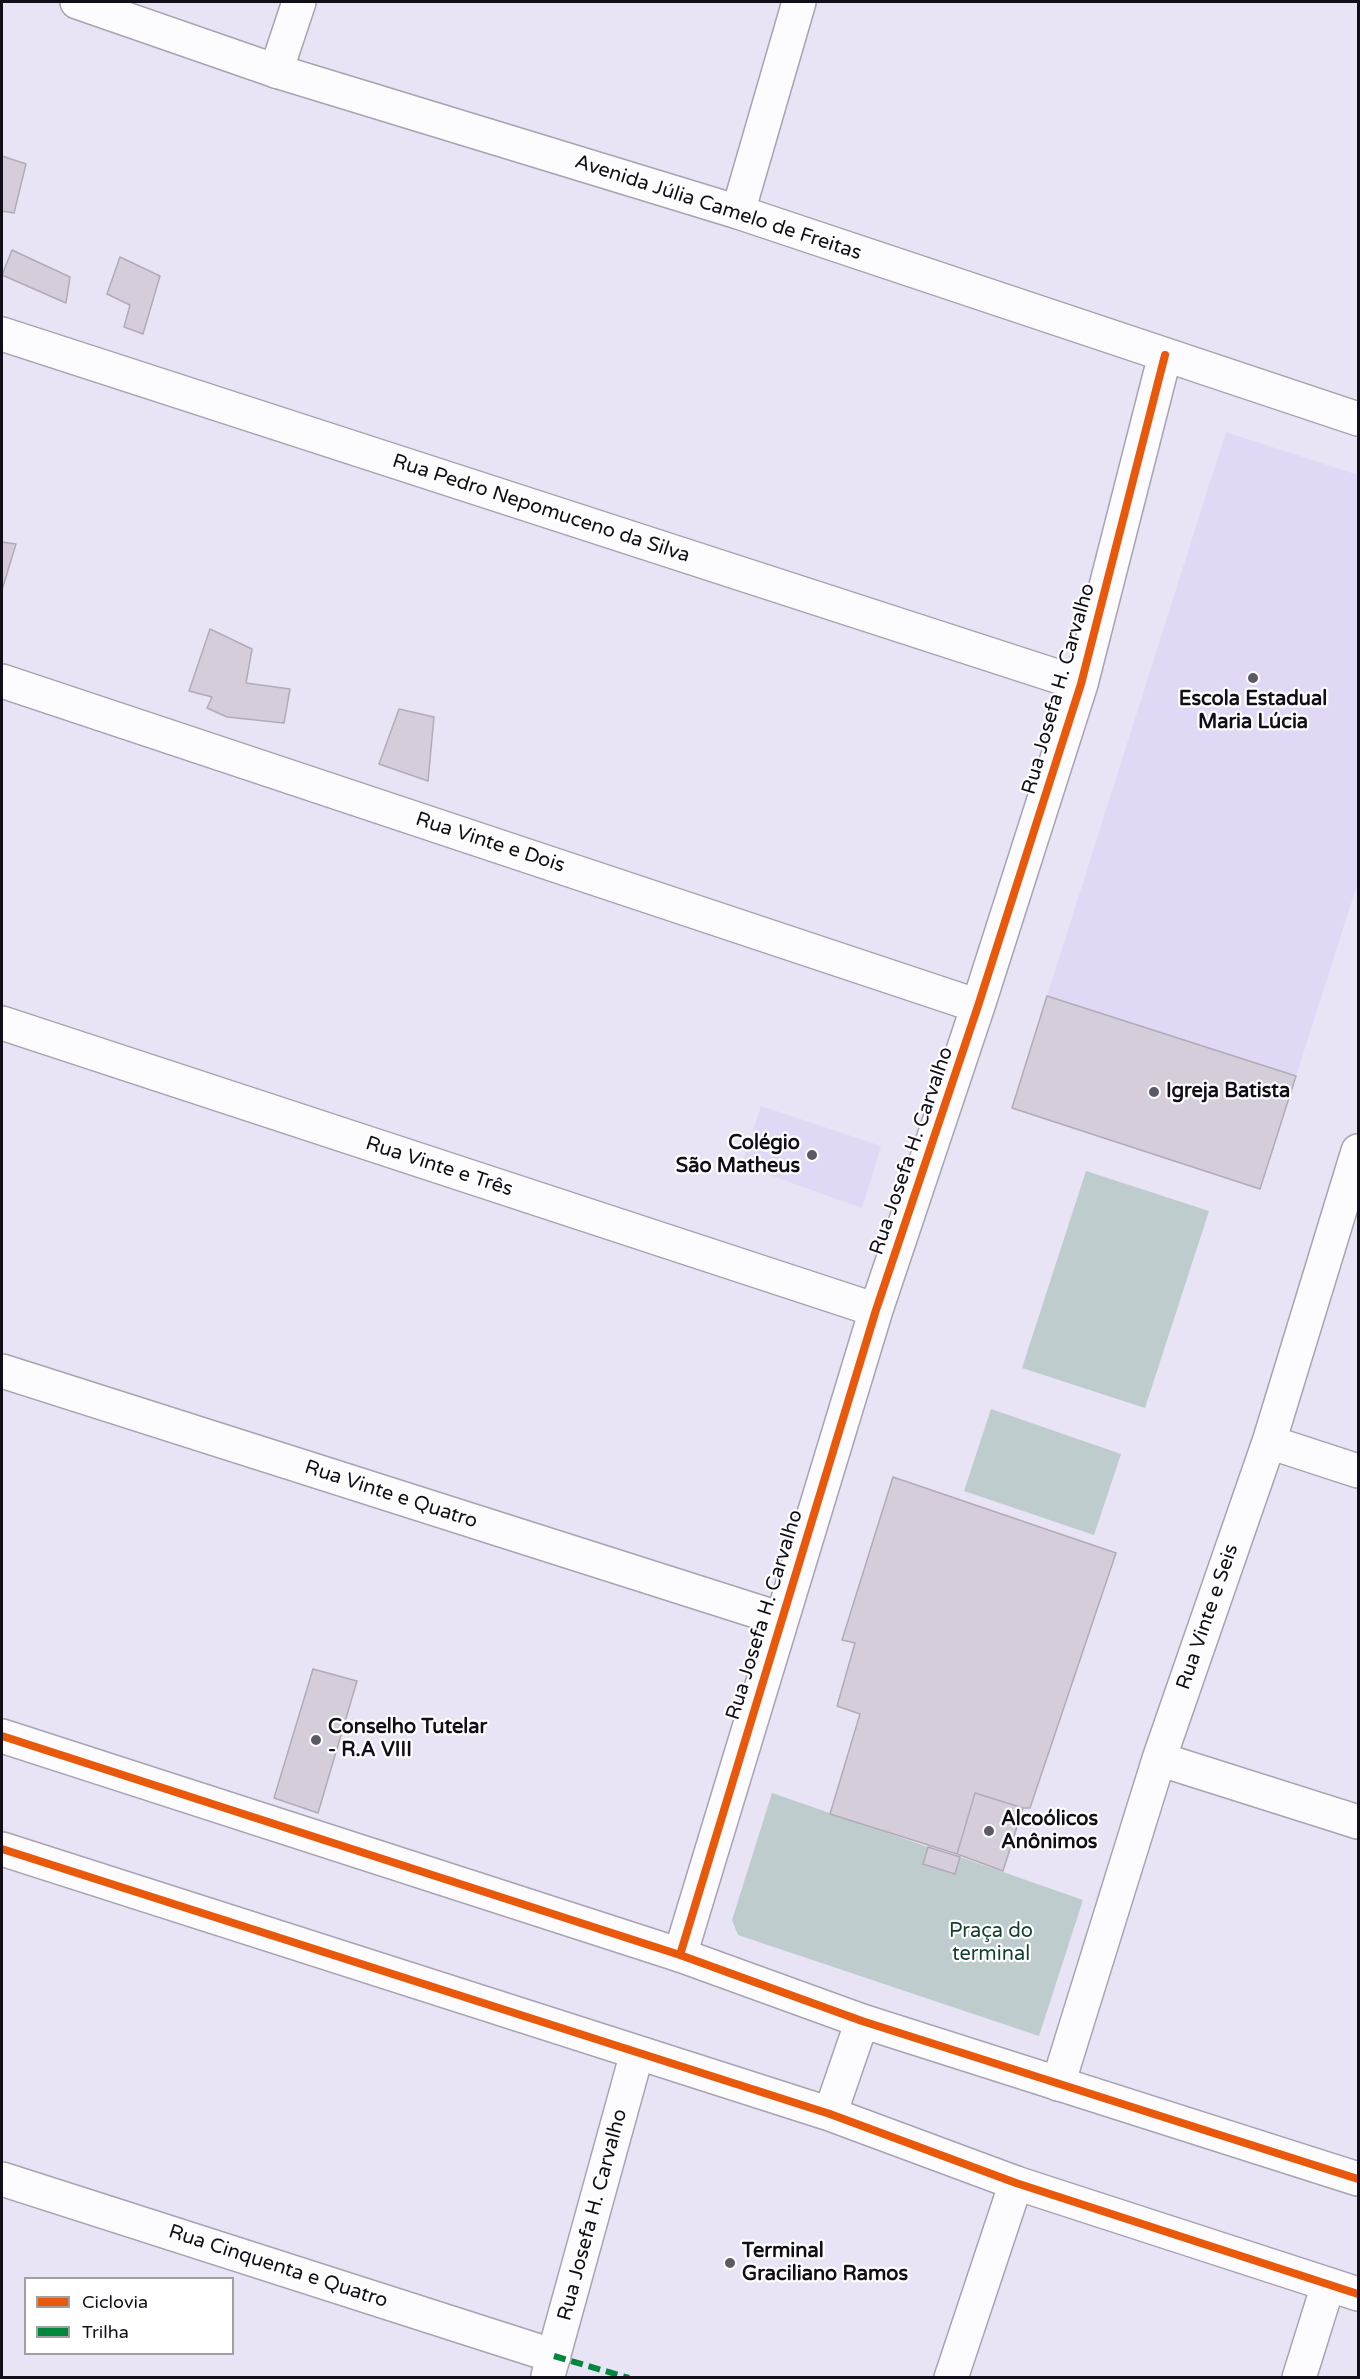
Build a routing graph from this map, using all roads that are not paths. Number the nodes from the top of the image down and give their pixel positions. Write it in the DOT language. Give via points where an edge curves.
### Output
graph roads {
  1 [pos="77,2"];
  2 [pos="299,2"];
  3 [pos="799,2"];
  4 [pos="276,71"];
  5 [pos="738,212"];
  6 [pos="2,334"];
  7 [pos="1165,355"];
  8 [pos="1359,419"];
  9 [pos="2,681"];
  10 [pos="1081,684"];
  11 [pos="978,1006"];
  12 [pos="2,1023"];
  13 [pos="1359,1151"];
  14 [pos="876,1310"];
  15 [pos="2,1371"];
  16 [pos="1269,1442"];
  17 [pos="1359,1471"];
  18 [pos="781,1618"];
  19 [pos="2,1736"];
  20 [pos="1159,1759"];
  21 [pos="1359,1822"];
  22 [pos="2,1849"];
  23 [pos="680,1955"];
  24 [pos="862,2021"];
  25 [pos="637,2053"];
  26 [pos="1058,2084"];
  27 [pos="830,2114"];
  28 [pos="2,2179"];
  29 [pos="1359,2179"];
  30 [pos="1016,2182"];
  31 [pos="1328,2284"];
  32 [pos="1359,2294"];
  33 [pos="551,2367"];
  34 [pos="951,2378"];
  35 [pos="1299,2378"];
  1 -- 4 [label="street, Avenida Júlia Camelo de Freitas"];
  2 -- 4 [label="street"];
  3 -- 5 [label="street"];
  4 -- 5 [label="street, Avenida Júlia Camelo de Freitas"];
  5 -- 7 [label="street, Avenida Júlia Camelo de Freitas"];
  6 -- 10 [label="street, Rua Pedro Nepomuceno da Silva"];
  7 -- 8 [label="street, Avenida Júlia Camelo de Freitas"];
  7 -- 10 [label="street, Rua Josefa H. Carvalho"];
  9 -- 11 [label="street, Rua Vinte e Dois"];
  10 -- 11 [label="street, Rua Josefa H. Carvalho"];
  11 -- 14 [label="street, Rua Josefa H. Carvalho"];
  12 -- 14 [label="street, Rua Vinte e Três"];
  13 -- 16 [label="street, Rua Vinte e Seis"];
  14 -- 18 [label="street, Rua Josefa H. Carvalho"];
  15 -- 18 [label="street, Rua Vinte e Quatro"];
  16 -- 17 [label="street"];
  16 -- 20 [label="street, Rua Vinte e Seis"];
  18 -- 23 [label="street, Rua Josefa H. Carvalho"];
  19 -- 23 [label="street"];
  20 -- 21 [label="street"];
  20 -- 26 [label="street, Rua Vinte e Seis"];
  22 -- 25 [label="street"];
  23 -- 24 [label="street"];
  24 -- 26 [label="street"];
  24 -- 27 [label="street"];
  25 -- 27 [label="street"];
  25 -- 33 [label="street, Rua Josefa H. Carvalho"];
  26 -- 29 [label="street"];
  27 -- 30 [label="street"];
  28 -- 33 [label="street, Rua Cinquenta e Quatro"];
  30 -- 31 [label="street"];
  30 -- 34 [label="street"];
  31 -- 32 [label="street"];
  31 -- 35 [label="street"];
}
